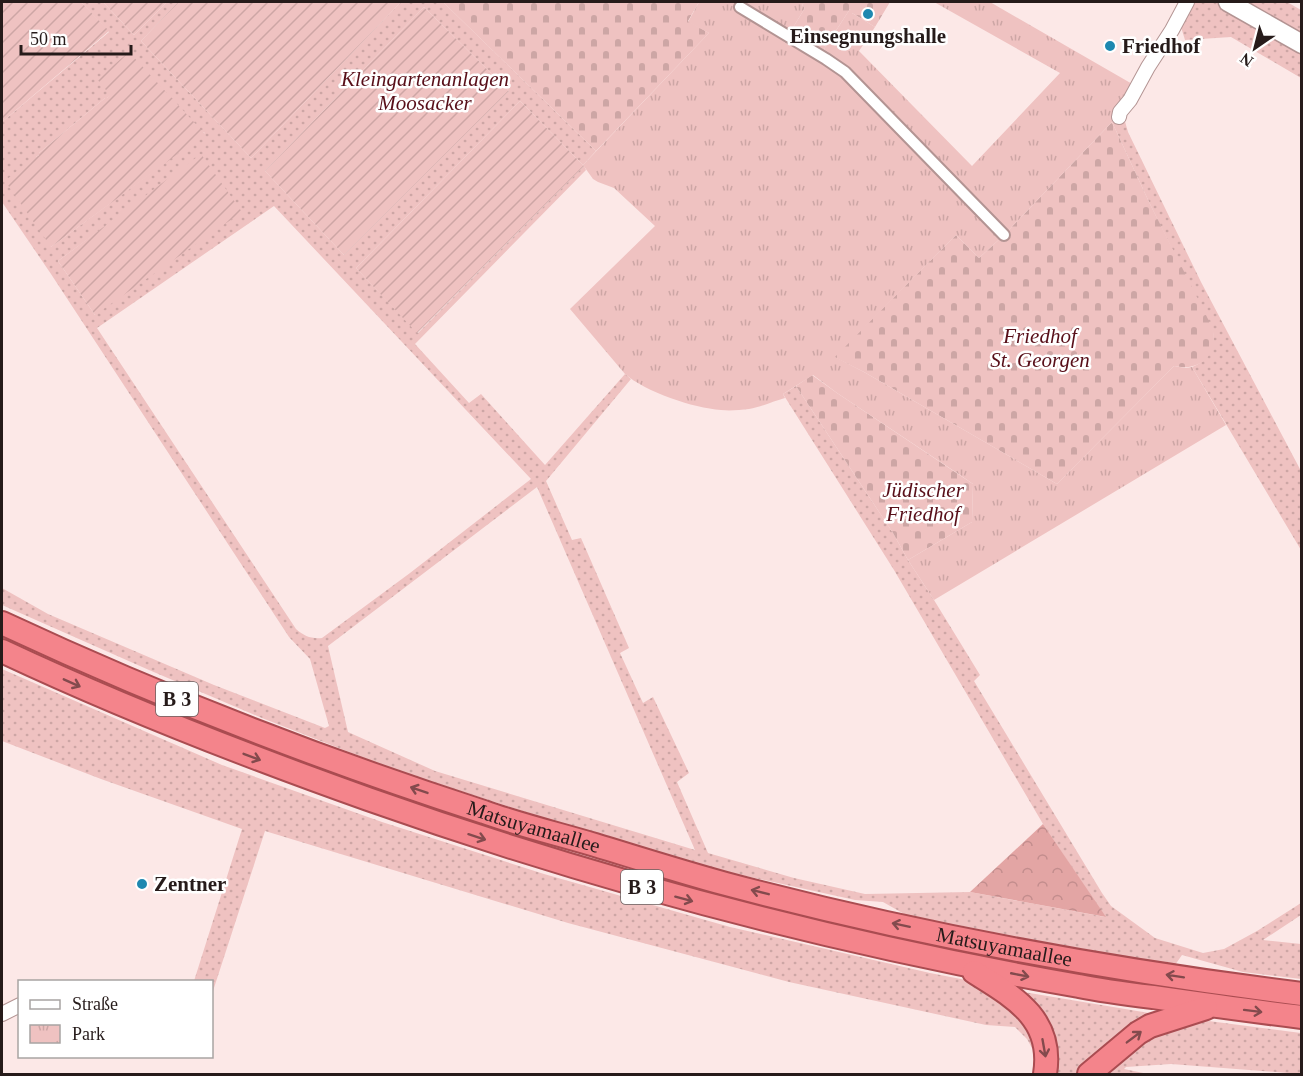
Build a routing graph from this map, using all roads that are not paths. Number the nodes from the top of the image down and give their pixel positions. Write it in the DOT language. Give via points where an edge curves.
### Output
graph roads {
  1 [pos="1187,2"];
  2 [pos="1228,2"];
  3 [pos="740,7"];
  4 [pos="1302,44"];
  5 [pos="1119,117"];
  6 [pos="1004,235"];
  7 [pos="2,623"];
  8 [pos="2,651"];
  9 [pos="963,964"];
  10 [pos="1302,994"];
  11 [pos="1213,1005"];
  12 [pos="18,1006"];
  13 [pos="2,1014"];
  14 [pos="1302,1017"];
  15 [pos="1045,1074"];
  16 [pos="1089,1074"];
  1 -- 5 [label="street"];
  2 -- 4 [label="street"];
  3 -- 6 [label="street" via="845,72"];
  10 -- 7 [label="highway, Matsuyamaallee / B 3, one-way" via="998,946 725,884 485,813 303,749"];
  8 -- 9 [label="highway, Matsuyamaallee / B 3, one-way" via="270,764 521,851 774,922"];
  9 -- 11 [label="highway, Matsuyamaallee / B 3, one-way" via="1082,987"];
  9 -- 15 [label="highway, one-way" via="1021,1003 1033,1017 1046,1053"];
  11 -- 14 [label="highway, Matsuyamaallee / B 3, one-way"];
  16 -- 11 [label="highway, one-way" via="1150,1026"];
  12 -- 13 [label="street"];
}
